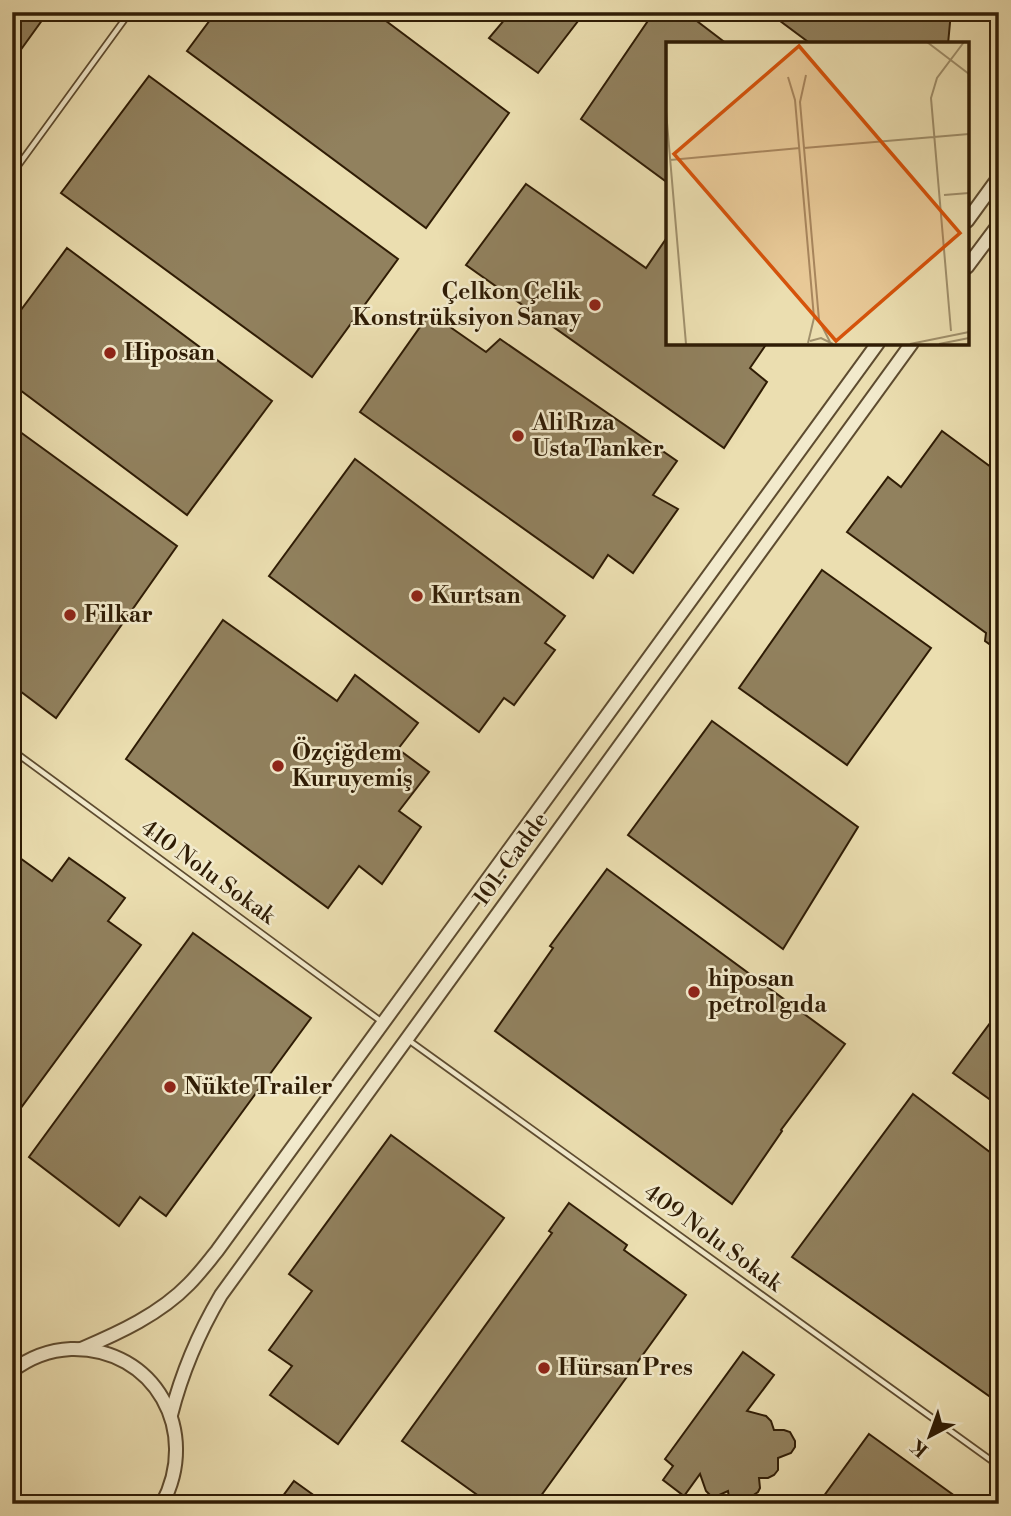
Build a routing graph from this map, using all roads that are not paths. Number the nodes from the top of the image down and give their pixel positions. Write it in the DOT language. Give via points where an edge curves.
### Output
graph roads {
  1 [pos="130,12"];
  2 [pos="12,174"];
  3 [pos="999,177"];
  4 [pos="969,218"];
  5 [pos="999,224"];
  6 [pos="969,264"];
  7 [pos="877,345"];
  8 [pos="911,345"];
  9 [pos="12,750"];
  10 [pos="382,1022"];
  11 [pos="406,1039"];
  12 [pos="81,1349"];
  13 [pos="12,1371"];
  14 [pos="171,1415"];
  15 [pos="999,1466"];
  16 [pos="162,1504"];
  1 -- 2 [label="lane"];
  3 -- 4 [label="street"];
  5 -- 6 [label="street"];
  7 -- 10 [label="street, 101. Cadde"];
  8 -- 11 [label="street, 101. Cadde"];
  9 -- 10 [label="lane, 410 Nolu Sokak"];
  10 -- 12 [label="street, 101. Cadde" via="217,1251 188,1284 144,1317"];
  11 -- 14 [label="street, 101. Cadde" via="221,1296 195,1342"];
  11 -- 15 [label="lane, 409 Nolu Sokak"];
  12 -- 13 [label="street" via="32,1358"];
  12 -- 14 [label="street" via="114,1356 143,1374"];
  14 -- 16 [label="street" via="177,1463"];
}
